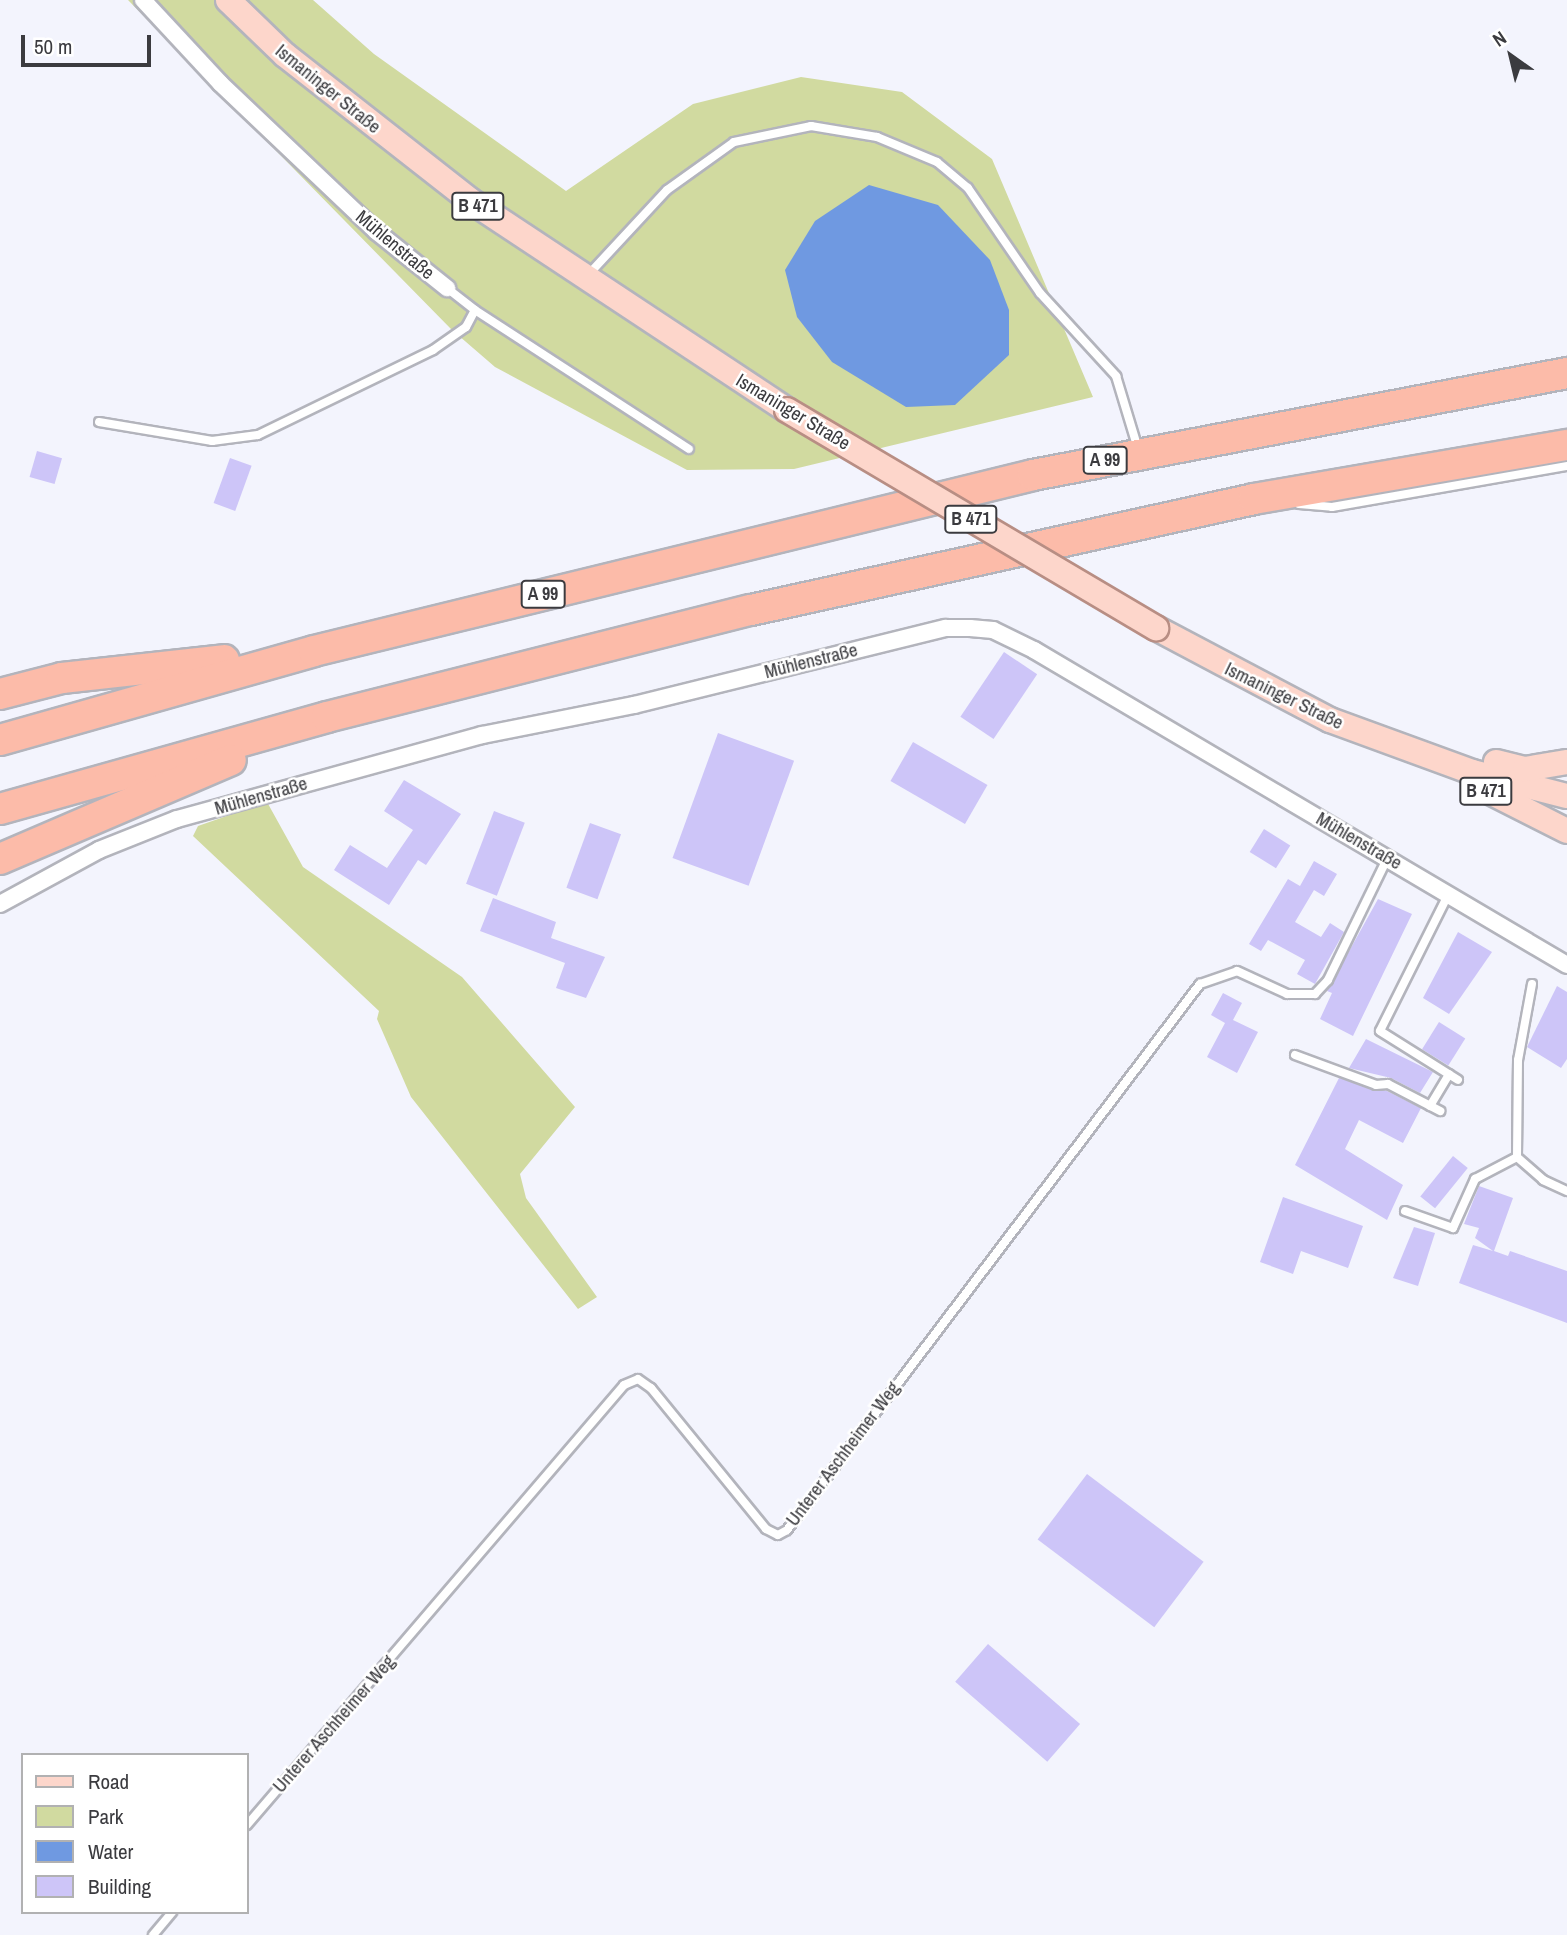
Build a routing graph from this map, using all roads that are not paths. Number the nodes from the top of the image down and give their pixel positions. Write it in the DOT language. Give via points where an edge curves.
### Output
graph roads {
  1 [pos="143,0"];
  2 [pos="228,0"];
  3 [pos="583,280"];
  4 [pos="447,288"];
  5 [pos="475,310"];
  6 [pos="1567,373"];
  7 [pos="99,422"];
  8 [pos="1567,445"];
  9 [pos="689,449"];
  10 [pos="1139,453"];
  11 [pos="1567,466"];
  12 [pos="1254,499"];
  13 [pos="314,651"];
  14 [pos="0,694"];
  15 [pos="327,717"];
  16 [pos="0,740"];
  17 [pos="1406,750"];
  18 [pos="1567,762"];
  19 [pos="1567,796"];
  20 [pos="0,809"];
  21 [pos="1567,831"];
  22 [pos="0,859"];
  23 [pos="1388,859"];
  24 [pos="1448,893"];
  25 [pos="0,904"];
  26 [pos="1567,965"];
  27 [pos="1532,984"];
  28 [pos="1295,1055"];
  29 [pos="1449,1074"];
  30 [pos="1458,1080"];
  31 [pos="1430,1106"];
  32 [pos="1440,1111"];
  33 [pos="1517,1157"];
  34 [pos="1567,1191"];
  35 [pos="1405,1210"];
  36 [pos="248,1824"];
  37 [pos="170,1914"];
  38 [pos="152,1935"];
  1 -- 4 [label="street, Mühlenstraße" via="220,83 376,232"];
  2 -- 3 [label="main road, Ismaninger Straße / B 471" via="375,128"];
  3 -- 10 [label="lane" via="667,190 734,142 811,126 877,136 937,162 968,188 1040,293 1116,376"];
  3 -- 17 [label="main road, Ismaninger Straße / B 471, bridge" via="787,410 1156,628 1294,703"];
  4 -- 5 [label="lane, Mühlenstraße"];
  5 -- 7 [label="lane" via="466,327 433,350 258,435 212,441"];
  5 -- 9 [label="lane, Mühlenstraße"];
  6 -- 10 [label="highway, A 99"];
  8 -- 12 [label="highway"];
  10 -- 13 [label="highway, A 99"];
  11 -- 12 [label="lane" via="1332,507"];
  12 -- 15 [label="highway" via="751,610"];
  13 -- 14 [label="highway" via="62,678"];
  13 -- 16 [label="highway, A 99"];
  15 -- 20 [label="highway"];
  15 -- 22 [label="highway"];
  17 -- 18 [label="main road, B 471" via="1441,748 1525,769"];
  17 -- 19 [label="main road"];
  17 -- 21 [label="main road, B 471" via="1436,774 1516,800"];
  23 -- 24 [label="street, Mühlenstraße"];
  23 -- 25 [label="street, Mühlenstraße" via="1034,650 993,630 946,628 634,705 482,735 177,819 99,850"];
  23 -- 36 [label="lane, Unterer Aschheimer Weg" via="1328,980 1315,994 1287,994 1237,971 1200,984 787,1530 778,1535 766,1529 651,1388 638,1379 624,1385"];
  24 -- 26 [label="street, Mühlenstraße"];
  24 -- 29 [label="lane" via="1380,1031"];
  27 -- 33 [label="lane" via="1518,1060"];
  28 -- 31 [label="lane" via="1376,1085 1388,1084"];
  29 -- 30 [label="lane"];
  29 -- 31 [label="lane"];
  31 -- 32 [label="lane"];
  33 -- 34 [label="lane" via="1543,1180"];
  33 -- 35 [label="lane" via="1475,1179 1453,1227"];
  37 -- 38 [label="lane"];
}
